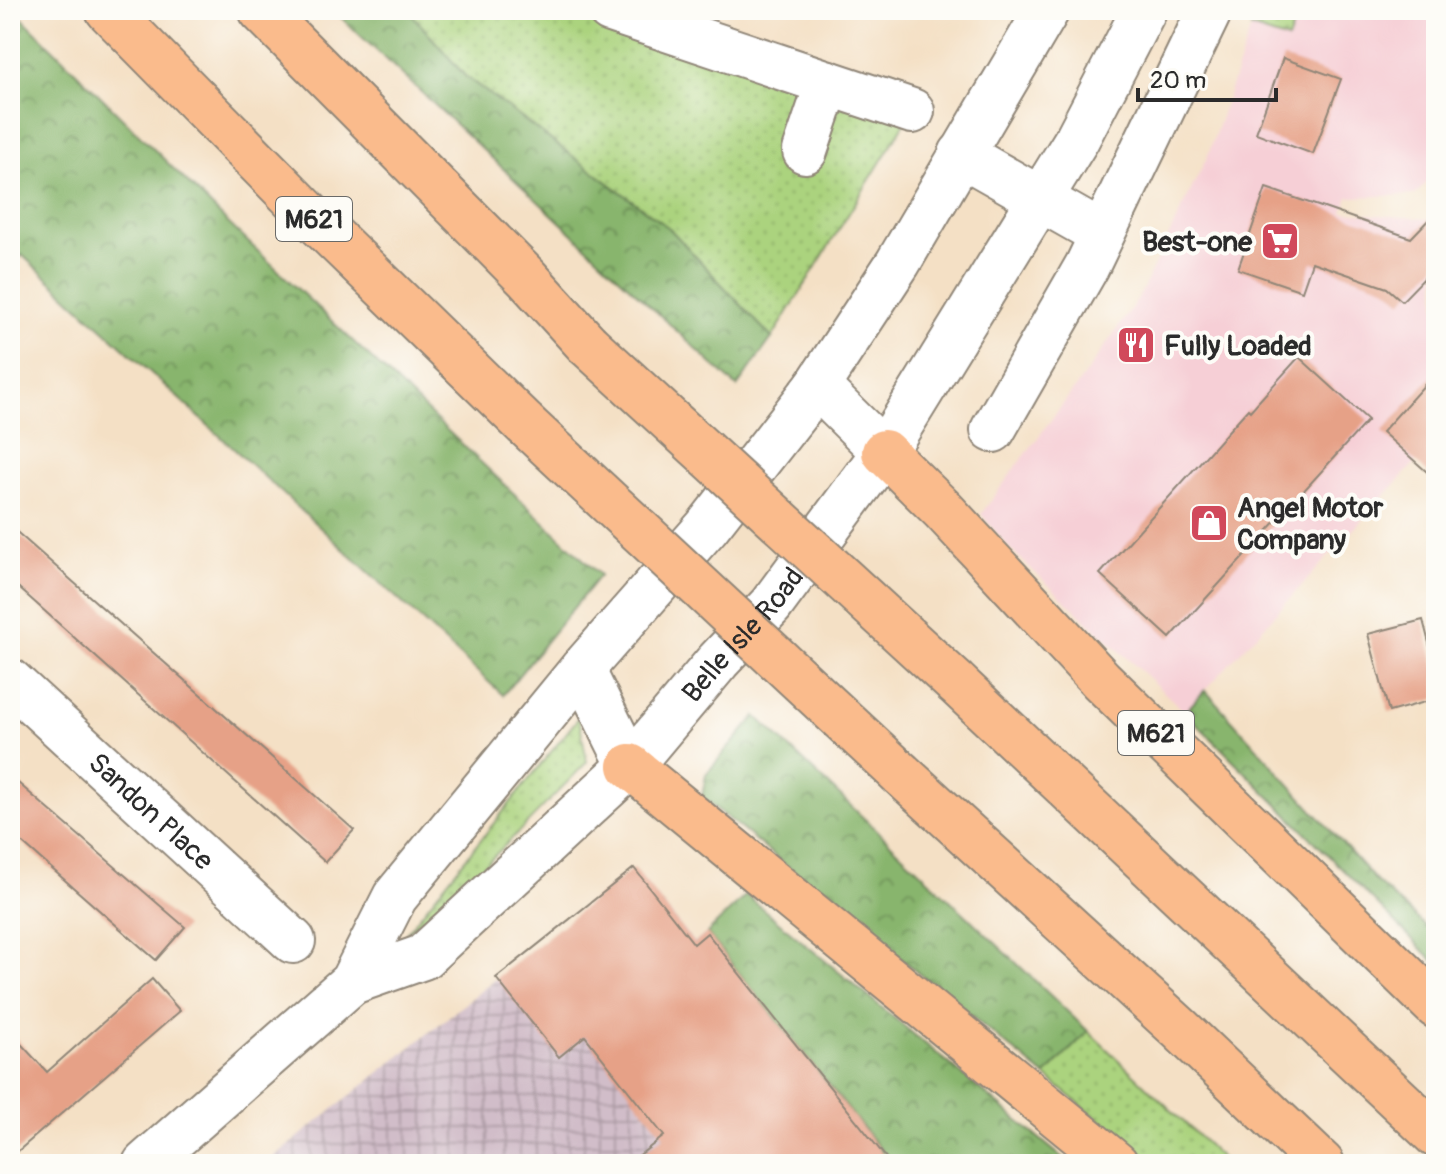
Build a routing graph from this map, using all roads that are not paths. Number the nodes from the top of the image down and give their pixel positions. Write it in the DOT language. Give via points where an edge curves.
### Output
graph roads {
  1 [pos="108,10"];
  2 [pos="261,10"];
  3 [pos="610,10"];
  4 [pos="1047,10"];
  5 [pos="1144,10"];
  6 [pos="1210,10"];
  7 [pos="828,83"];
  8 [pos="912,111"];
  9 [pos="805,151"];
  10 [pos="961,154"];
  11 [pos="1040,199"];
  12 [pos="1102,234"];
  13 [pos="817,386"];
  14 [pos="993,430"];
  15 [pos="884,452"];
  16 [pos="582,669"];
  17 [pos="10,681"];
  18 [pos="630,766"];
  19 [pos="293,941"];
  20 [pos="352,982"];
  21 [pos="1436,1006"];
  22 [pos="1436,1135"];
  23 [pos="145,1164"];
  24 [pos="1116,1164"];
  25 [pos="1322,1164"];
  1 -- 25 [label="highway, M621, bridge" via="525,424"];
  2 -- 22 [label="highway, bridge" via="587,344"];
  3 -- 7 [label="street"];
  4 -- 10 [label="street, Belle Isle Road"];
  5 -- 11 [label="street, Belle Isle Road"];
  6 -- 12 [label="street"];
  7 -- 8 [label="street"];
  7 -- 9 [label="street"];
  10 -- 11 [label="street"];
  10 -- 13 [label="street, Belle Isle Road"];
  11 -- 12 [label="street"];
  11 -- 15 [label="street, Belle Isle Road"];
  12 -- 14 [label="street"];
  13 -- 15 [label="street"];
  13 -- 16 [label="street, Belle Isle Road" via="707,527"];
  15 -- 18 [label="street, Belle Isle Road" via="771,605"];
  15 -- 21 [label="highway, M621" via="1101,680"];
  16 -- 18 [label="street"];
  16 -- 20 [label="street, Belle Isle Road" via="395,897"];
  17 -- 19 [label="street, Sandon Place"];
  18 -- 20 [label="street, Belle Isle Road" via="423,957"];
  18 -- 24 [label="highway"];
  20 -- 23 [label="street, Belle Isle Road"];
}
